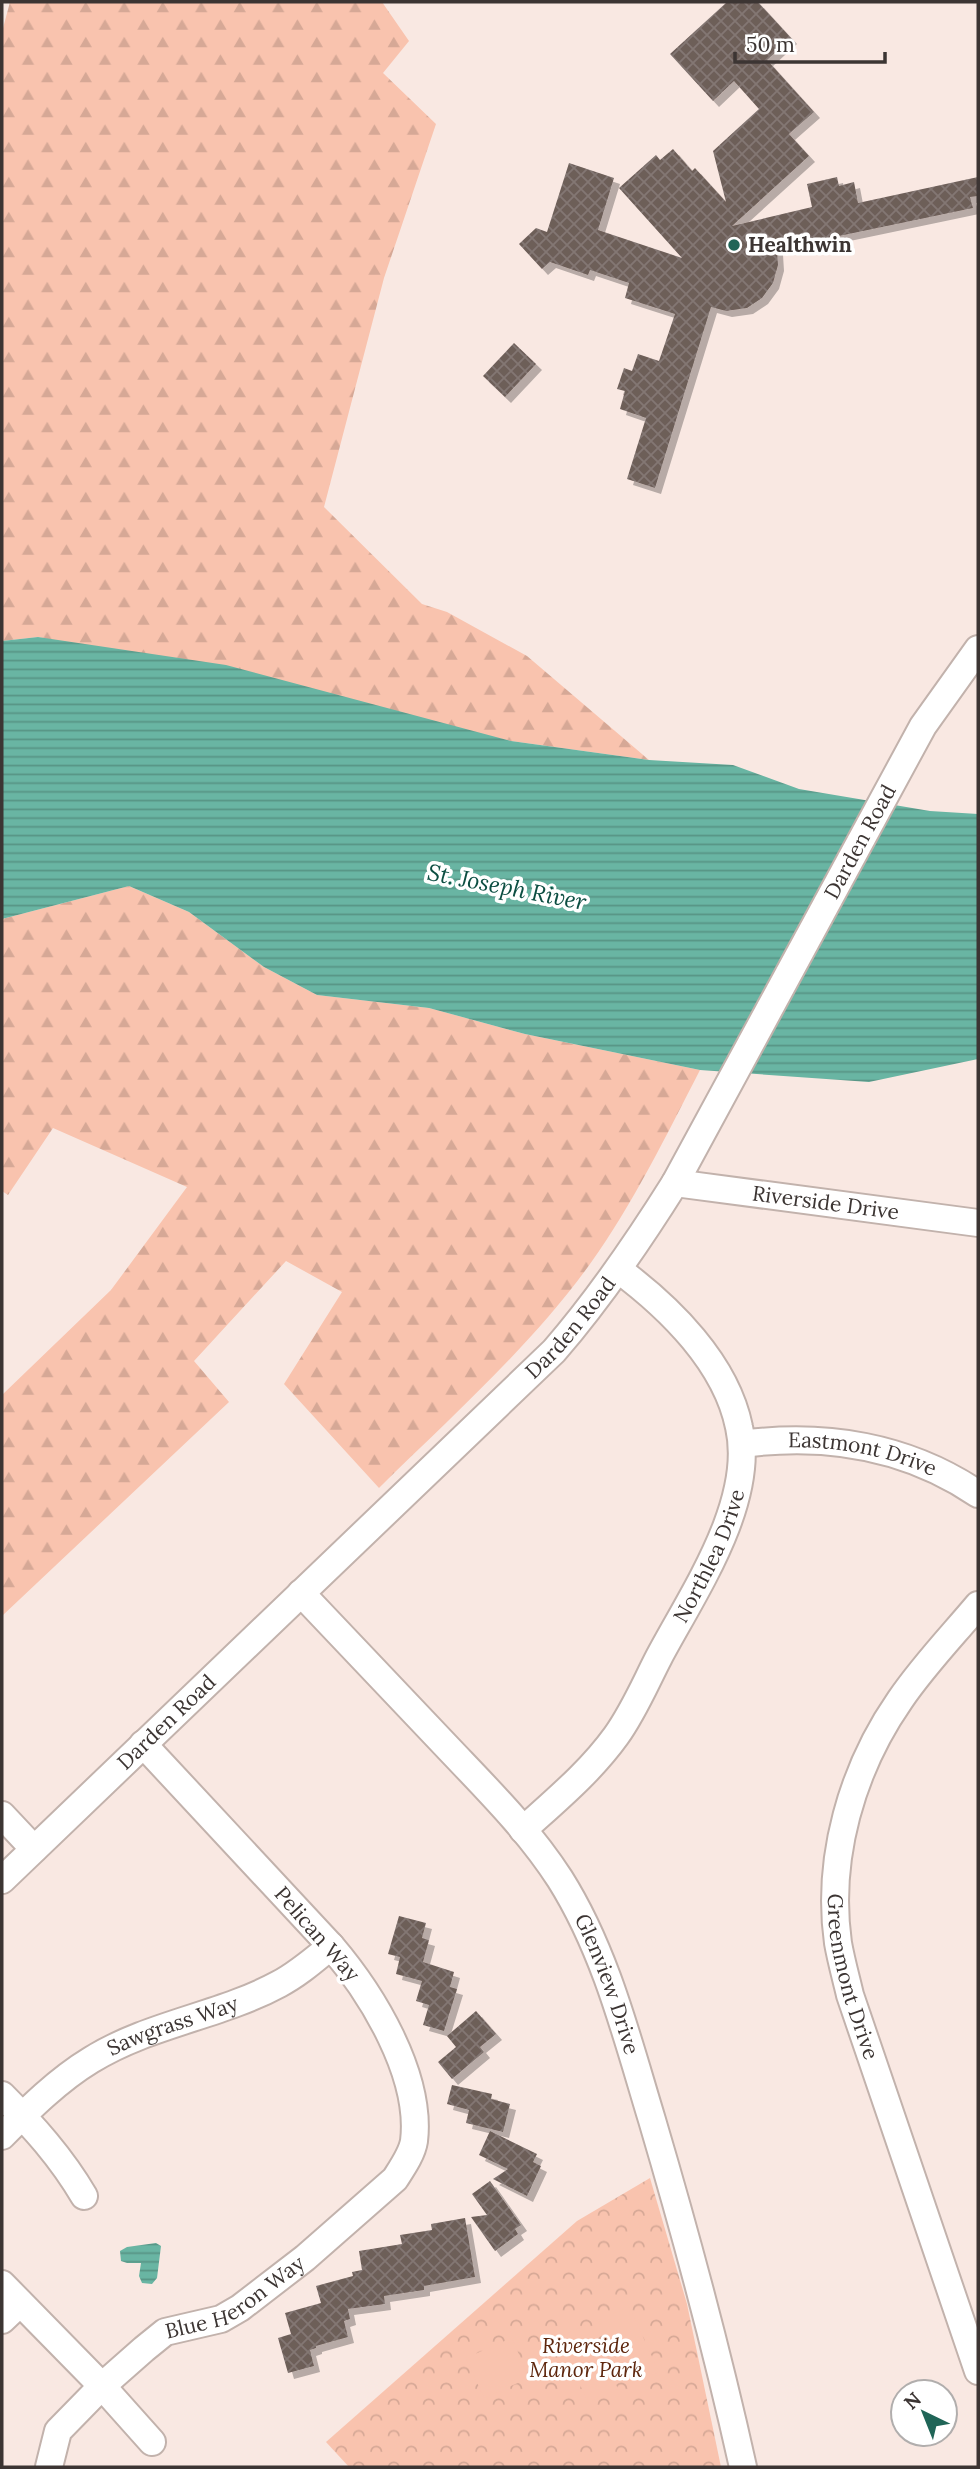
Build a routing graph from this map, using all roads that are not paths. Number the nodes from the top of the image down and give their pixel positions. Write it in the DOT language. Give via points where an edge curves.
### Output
graph roads {
  1 [pos="978,649"];
  2 [pos="675,1183"];
  3 [pos="978,1223"];
  4 [pos="619,1270"];
  5 [pos="742,1444"];
  6 [pos="978,1493"];
  7 [pos="301,1593"];
  8 [pos="978,1605"];
  9 [pos="143,1744"];
  10 [pos="2,1815"];
  11 [pos="523,1829"];
  12 [pos="34,1849"];
  13 [pos="2,1880"];
  14 [pos="331,1946"];
  15 [pos="2,2095"];
  16 [pos="23,2115"];
  17 [pos="2,2136"];
  18 [pos="406,2163"];
  19 [pos="84,2196"];
  20 [pos="6,2296"];
  21 [pos="978,2371"];
  22 [pos="102,2386"];
  23 [pos="152,2442"];
  24 [pos="49,2467"];
  25 [pos="743,2467"];
  1 -- 2 [label="street, Darden Road" via="923,726"];
  2 -- 3 [label="street, Riverside Drive"];
  2 -- 4 [label="street, Darden Road"];
  4 -- 5 [label="street, Northlea Drive" via="655,1299 705,1356 729,1397"];
  4 -- 7 [label="street, Darden Road" via="554,1351"];
  5 -- 6 [label="street, Eastmont Drive" via="809,1439 868,1447 940,1472"];
  5 -- 11 [label="street, Northlea Drive" via="725,1533 640,1698 587,1772"];
  7 -- 9 [label="street, Darden Road"];
  7 -- 11 [label="street, Glenview Drive"];
  8 -- 21 [label="street, Greenmont Drive" via="899,1701 862,1768 843,1830 836,1913 849,1995"];
  9 -- 12 [label="street, Darden Road"];
  9 -- 14 [label="street, Pelican Way"];
  10 -- 12 [label="street"];
  11 -- 25 [label="street, Glenview Drive" via="581,1918 618,2006 696,2270"];
  12 -- 13 [label="street, Darden Road"];
  14 -- 16 [label="street, Sawgrass Way" via="280,1984 132,2039 92,2059"];
  14 -- 18 [label="street, Pelican Way" via="371,2000 405,2074 414,2116 414,2143"];
  15 -- 16 [label="street"];
  16 -- 17 [label="street, Sawgrass Way"];
  16 -- 19 [label="street" via="70,2171"];
  18 -- 22 [label="street, Blue Heron Way" via="375,2198 264,2291 221,2319 165,2332"];
  20 -- 22 [label="street"];
  22 -- 23 [label="street"];
  22 -- 24 [label="street, Blue Heron Way" via="58,2431"];
}
